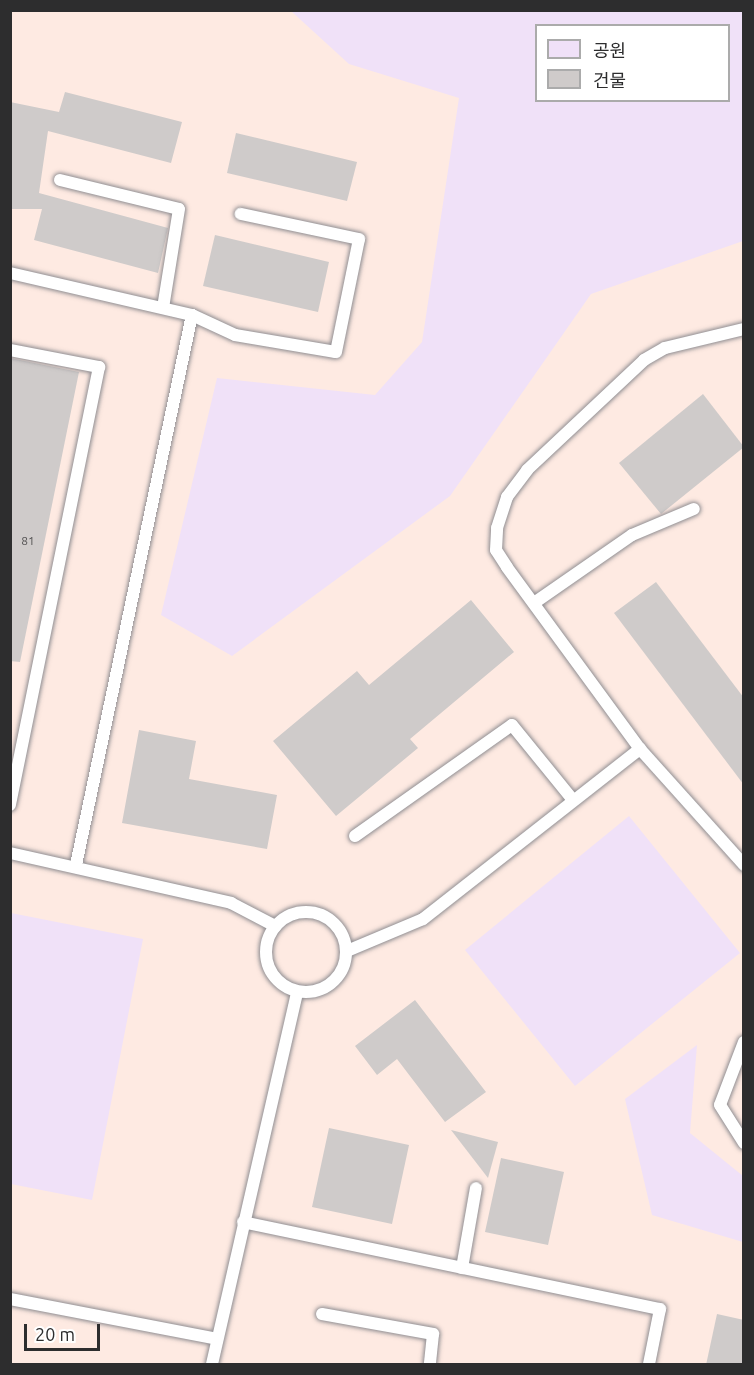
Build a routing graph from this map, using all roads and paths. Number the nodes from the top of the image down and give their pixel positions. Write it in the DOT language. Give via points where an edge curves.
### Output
graph roads {
  1 [pos="60,180"];
  2 [pos="241,214"];
  3 [pos="10,273"];
  4 [pos="163,308"];
  5 [pos="192,315"];
  6 [pos="744,329"];
  7 [pos="10,350"];
  8 [pos="694,509"];
  9 [pos="534,603"];
  10 [pos="640,749"];
  11 [pos="573,800"];
  12 [pos="10,805"];
  13 [pos="355,836"];
  14 [pos="10,853"];
  15 [pos="76,865"];
  16 [pos="744,865"];
  17 [pos="275,926"];
  18 [pos="347,951"];
  19 [pos="297,992"];
  20 [pos="744,1042"];
  21 [pos="744,1143"];
  22 [pos="476,1188"];
  23 [pos="243,1222"];
  24 [pos="462,1268"];
  25 [pos="10,1299"];
  26 [pos="322,1314"];
  27 [pos="217,1339"];
  28 [pos="212,1365"];
  29 [pos="430,1365"];
  30 [pos="650,1365"];
  1 -- 4 [label="lane" via="179,208"];
  2 -- 5 [label="lane" via="359,239 336,352 236,335"];
  3 -- 4 [label="lane"];
  4 -- 5 [label="lane"];
  5 -- 15 [label="lane"];
  6 -- 9 [label="lane" via="665,348 644,360 528,470 507,497 496,550"];
  7 -- 12 [label="lane" via="99,367"];
  8 -- 9 [label="lane" via="632,535"];
  9 -- 10 [label="lane"];
  10 -- 11 [label="lane"];
  10 -- 16 [label="lane"];
  11 -- 13 [label="lane" via="512,725"];
  11 -- 18 [label="lane" via="423,919"];
  14 -- 15 [label="lane"];
  15 -- 17 [label="lane" via="231,903"];
  17 -- 18 [label="lane" via="299,912 322,915 334,923"];
  17 -- 19 [label="lane" via="265,952 268,966 284,986"];
  18 -- 19 [label="lane" via="335,980 319,991"];
  19 -- 23 [label="lane"];
  20 -- 21 [label="lane" via="720,1105"];
  22 -- 24 [label="lane"];
  23 -- 24 [label="lane"];
  23 -- 27 [label="lane"];
  24 -- 30 [label="lane" via="660,1309"];
  25 -- 27 [label="lane"];
  26 -- 29 [label="lane" via="433,1334"];
  27 -- 28 [label="lane"];
}
